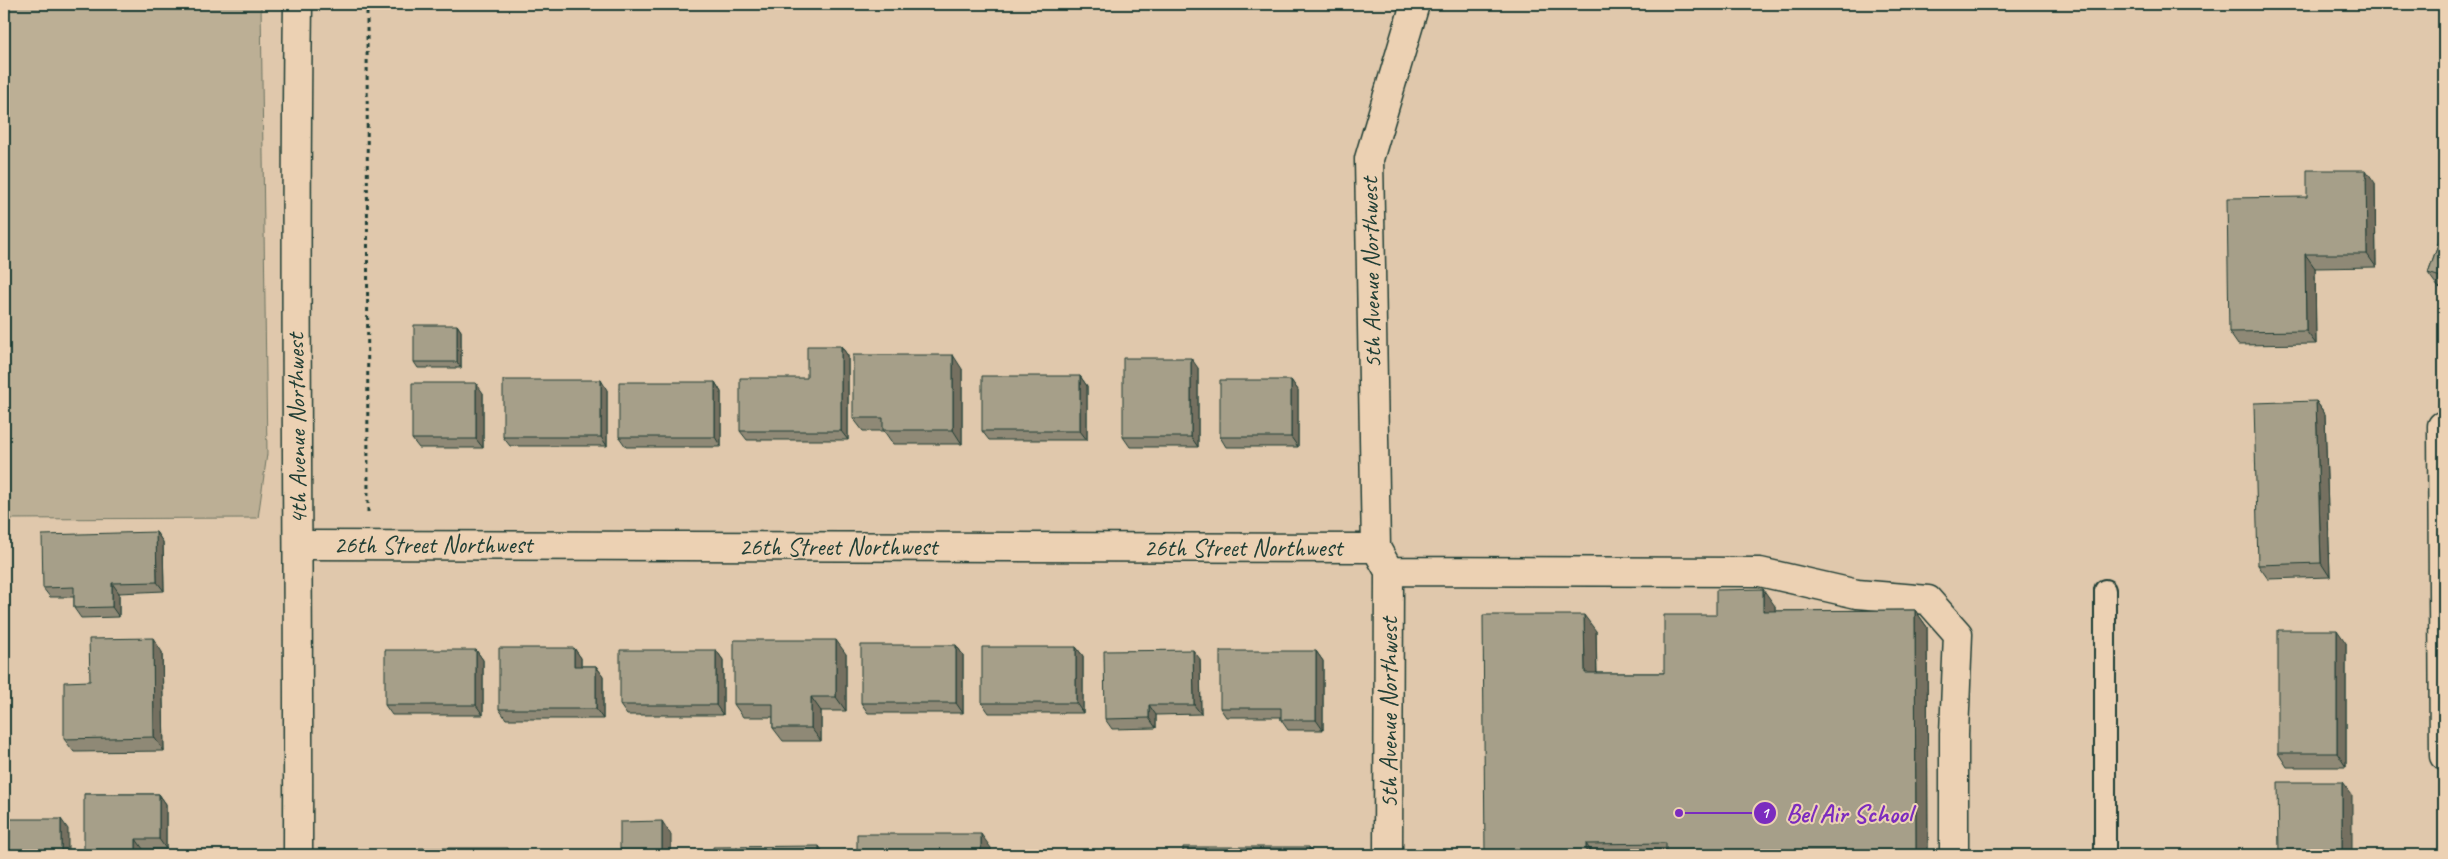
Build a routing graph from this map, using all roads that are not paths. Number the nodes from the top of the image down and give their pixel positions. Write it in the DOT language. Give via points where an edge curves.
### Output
graph roads {
  1 [pos="298,4"];
  2 [pos="1415,4"];
  3 [pos="2442,426"];
  4 [pos="299,545"];
  5 [pos="1383,560"];
  6 [pos="2105,590"];
  7 [pos="2444,756"];
  8 [pos="298,855"];
  9 [pos="1388,855"];
  10 [pos="1954,855"];
  11 [pos="2105,855"];
  1 -- 4 [label="street, 4th Avenue Northwest"];
  2 -- 5 [label="street, 5th Avenue Northwest" via="1369,159"];
  3 -- 7 [label="street"];
  4 -- 5 [label="street, 26th Street Northwest"];
  4 -- 8 [label="street, 4th Avenue Northwest"];
  5 -- 9 [label="street, 5th Avenue Northwest"];
  5 -- 10 [label="street, 26th Street Northwest" via="1760,572 1857,594 1928,600 1958,634"];
  6 -- 11 [label="lane"];
}
